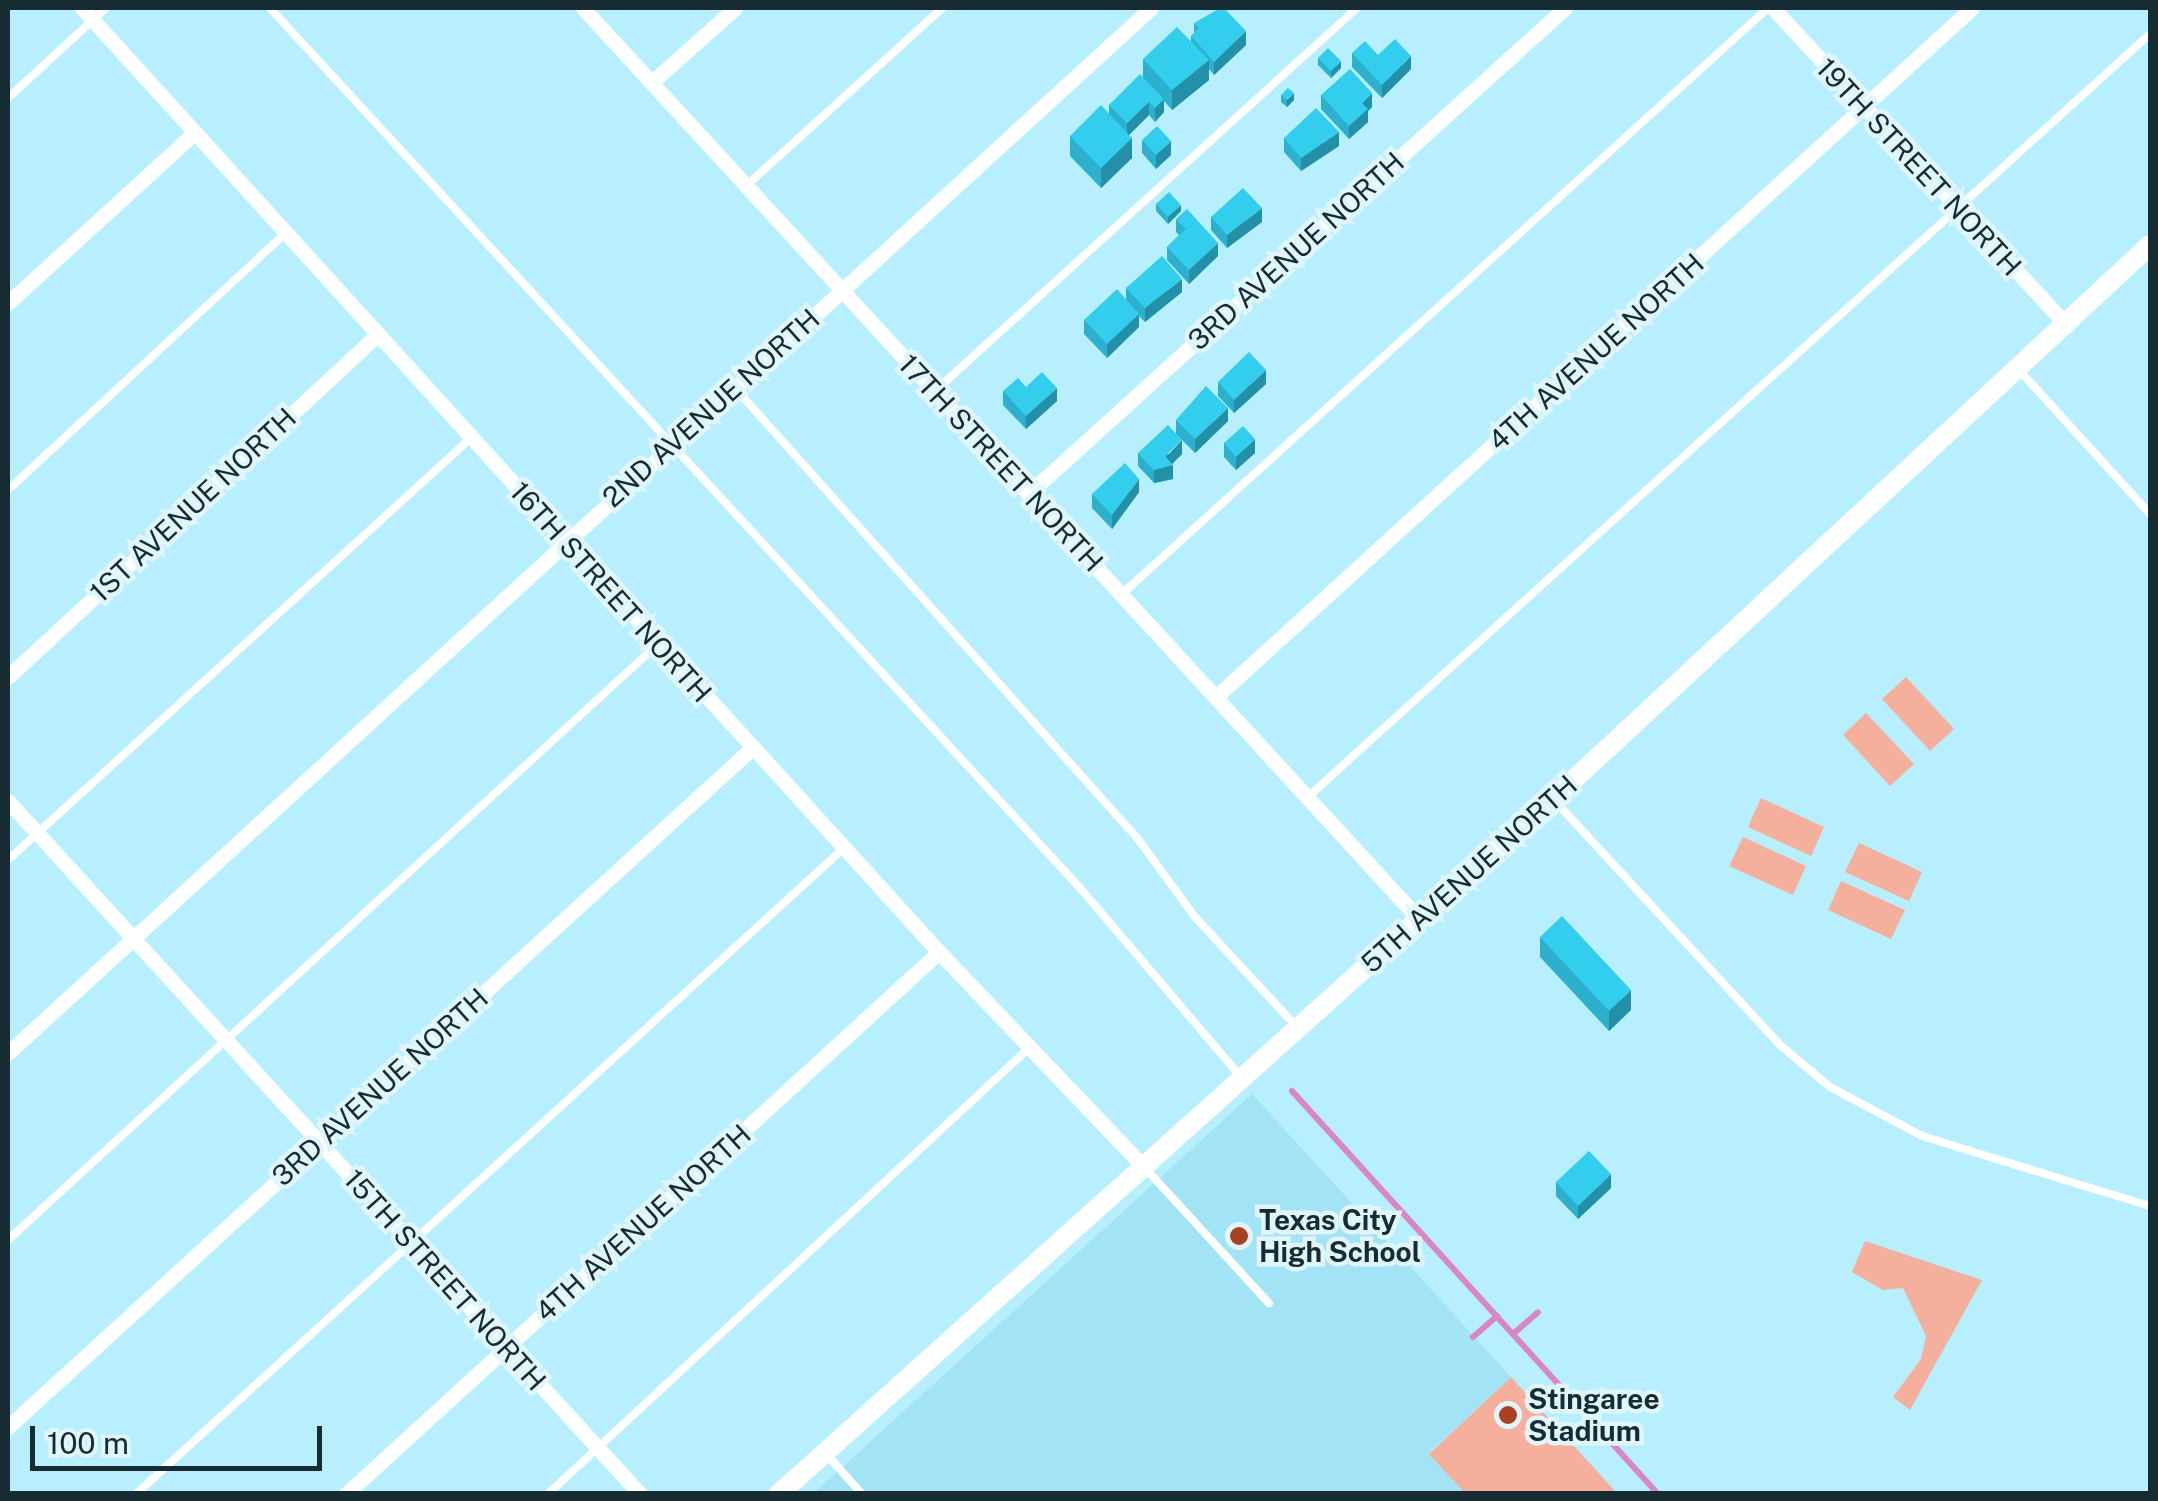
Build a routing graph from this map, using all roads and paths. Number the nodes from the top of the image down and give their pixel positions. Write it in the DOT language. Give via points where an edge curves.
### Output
graph roads {
  1 [pos="106,8"];
  2 [pos="270,8"];
  3 [pos="583,8"];
  4 [pos="735,8"];
  5 [pos="942,8"];
  6 [pos="1151,8"];
  7 [pos="1357,8"];
  8 [pos="1565,8"];
  9 [pos="1770,8"];
  10 [pos="1972,8"];
  11 [pos="88,14"];
  12 [pos="2150,34"];
  13 [pos="652,82"];
  14 [pos="8,98"];
  15 [pos="1865,108"];
  16 [pos="195,132"];
  17 [pos="746,186"];
  18 [pos="1958,210"];
  19 [pos="286,233"];
  20 [pos="2150,245"];
  21 [pos="841,289"];
  22 [pos="8,303"];
  23 [pos="2066,326"];
  24 [pos="378,334"];
  25 [pos="2019,370"];
  26 [pos="734,387"];
  27 [pos="934,392"];
  28 [pos="471,438"];
  29 [pos="668,447"];
  30 [pos="8,490"];
  31 [pos="1028,494"];
  32 [pos="2150,514"];
  33 [pos="565,541"];
  34 [pos="1122,594"];
  35 [pos="658,644"];
  36 [pos="8,676"];
  37 [pos="1218,695"];
  38 [pos="752,748"];
  39 [pos="1306,798"];
  40 [pos="1553,798"];
  41 [pos="8,801"];
  42 [pos="37,834"];
  43 [pos="844,848"];
  44 [pos="8,860"];
  45 [pos="1419,919"];
  46 [pos="133,938"];
  47 [pos="938,952"];
  48 [pos="1299,1029"];
  49 [pos="226,1040"];
  50 [pos="1028,1049"];
  51 [pos="8,1053"];
  52 [pos="1243,1080"];
  53 [pos="319,1142"];
  54 [pos="1146,1169"];
  55 [pos="2150,1206"];
  56 [pos="8,1240"];
  57 [pos="412,1244"];
  58 [pos="1270,1303"];
  59 [pos="506,1348"];
  60 [pos="8,1427"];
  61 [pos="598,1448"];
  62 [pos="824,1452"];
  63 [pos="136,1494"];
  64 [pos="346,1494"];
  65 [pos="548,1494"];
  66 [pos="640,1494"];
  67 [pos="780,1494"];
  68 [pos="862,1494"];
  1 -- 11 [label="lane"];
  2 -- 29 [label="lane"];
  3 -- 13 [label="street, 17TH STREET NORTH"];
  4 -- 13 [label="street"];
  5 -- 17 [label="lane"];
  6 -- 21 [label="street, 2ND AVENUE NORTH"];
  7 -- 27 [label="lane"];
  8 -- 31 [label="street, 3RD AVENUE NORTH"];
  9 -- 15 [label="street, 19TH STREET NORTH"];
  9 -- 34 [label="lane"];
  10 -- 15 [label="street, 4TH AVENUE NORTH"];
  11 -- 14 [label="lane"];
  11 -- 16 [label="street, 16TH STREET NORTH"];
  12 -- 18 [label="lane"];
  13 -- 17 [label="street, 17TH STREET NORTH"];
  15 -- 18 [label="street, 19TH STREET NORTH"];
  15 -- 37 [label="street, 4TH AVENUE NORTH"];
  16 -- 19 [label="street, 16TH STREET NORTH"];
  16 -- 22 [label="street"];
  17 -- 21 [label="street, 17TH STREET NORTH"];
  18 -- 23 [label="street, 19TH STREET NORTH"];
  18 -- 39 [label="lane"];
  19 -- 24 [label="street, 16TH STREET NORTH"];
  19 -- 30 [label="lane"];
  20 -- 23 [label="street, 5TH AVENUE NORTH"];
  21 -- 26 [label="street, 2ND AVENUE NORTH"];
  21 -- 27 [label="street, 17TH STREET NORTH"];
  23 -- 25 [label="street, 5TH AVENUE NORTH"];
  24 -- 28 [label="street, 16TH STREET NORTH"];
  24 -- 36 [label="street, 1ST AVENUE NORTH"];
  25 -- 32 [label="lane"];
  25 -- 40 [label="street, 5TH AVENUE NORTH"];
  26 -- 29 [label="street, 2ND AVENUE NORTH"];
  26 -- 48 [label="lane"];
  27 -- 31 [label="street, 17TH STREET NORTH"];
  28 -- 33 [label="street, 16TH STREET NORTH"];
  28 -- 42 [label="lane"];
  29 -- 33 [label="street, 2ND AVENUE NORTH"];
  29 -- 52 [label="lane" via="1081,889"];
  31 -- 34 [label="street, 17TH STREET NORTH"];
  33 -- 35 [label="street, 16TH STREET NORTH"];
  33 -- 46 [label="street, 2ND AVENUE NORTH"];
  34 -- 37 [label="street, 17TH STREET NORTH"];
  35 -- 38 [label="street, 16TH STREET NORTH"];
  35 -- 49 [label="lane"];
  37 -- 39 [label="street, 17TH STREET NORTH"];
  38 -- 43 [label="street, 16TH STREET NORTH"];
  38 -- 53 [label="street, 3RD AVENUE NORTH"];
  39 -- 45 [label="street, 17TH STREET NORTH"];
  40 -- 45 [label="street, 5TH AVENUE NORTH"];
  40 -- 55 [label="lane" via="1779,1044 1830,1087 1922,1136"];
  41 -- 42 [label="street, 15TH STREET NORTH"];
  42 -- 44 [label="lane"];
  42 -- 46 [label="street, 15TH STREET NORTH"];
  43 -- 47 [label="street, 16TH STREET NORTH"];
  43 -- 57 [label="lane"];
  45 -- 48 [label="street, 5TH AVENUE NORTH"];
  46 -- 49 [label="street, 15TH STREET NORTH"];
  46 -- 51 [label="street, 2ND AVENUE NORTH"];
  47 -- 50 [label="street, 16TH STREET NORTH"];
  47 -- 59 [label="street, 4TH AVENUE NORTH"];
  48 -- 52 [label="street, 5TH AVENUE NORTH"];
  49 -- 53 [label="street, 15TH STREET NORTH"];
  49 -- 56 [label="lane"];
  50 -- 54 [label="street, 16TH STREET NORTH"];
  50 -- 61 [label="lane"];
  52 -- 54 [label="street, 5TH AVENUE NORTH"];
  53 -- 57 [label="street, 15TH STREET NORTH"];
  53 -- 60 [label="street, 3RD AVENUE NORTH"];
  54 -- 58 [label="lane"];
  54 -- 62 [label="street, 5TH AVENUE NORTH"];
  57 -- 59 [label="street, 15TH STREET NORTH"];
  57 -- 63 [label="lane"];
  59 -- 61 [label="street, 15TH STREET NORTH"];
  59 -- 64 [label="street, 4TH AVENUE NORTH"];
  61 -- 65 [label="lane"];
  61 -- 66 [label="street, 15TH STREET NORTH"];
  62 -- 67 [label="street, 5TH AVENUE NORTH"];
  62 -- 68 [label="lane"];
}
